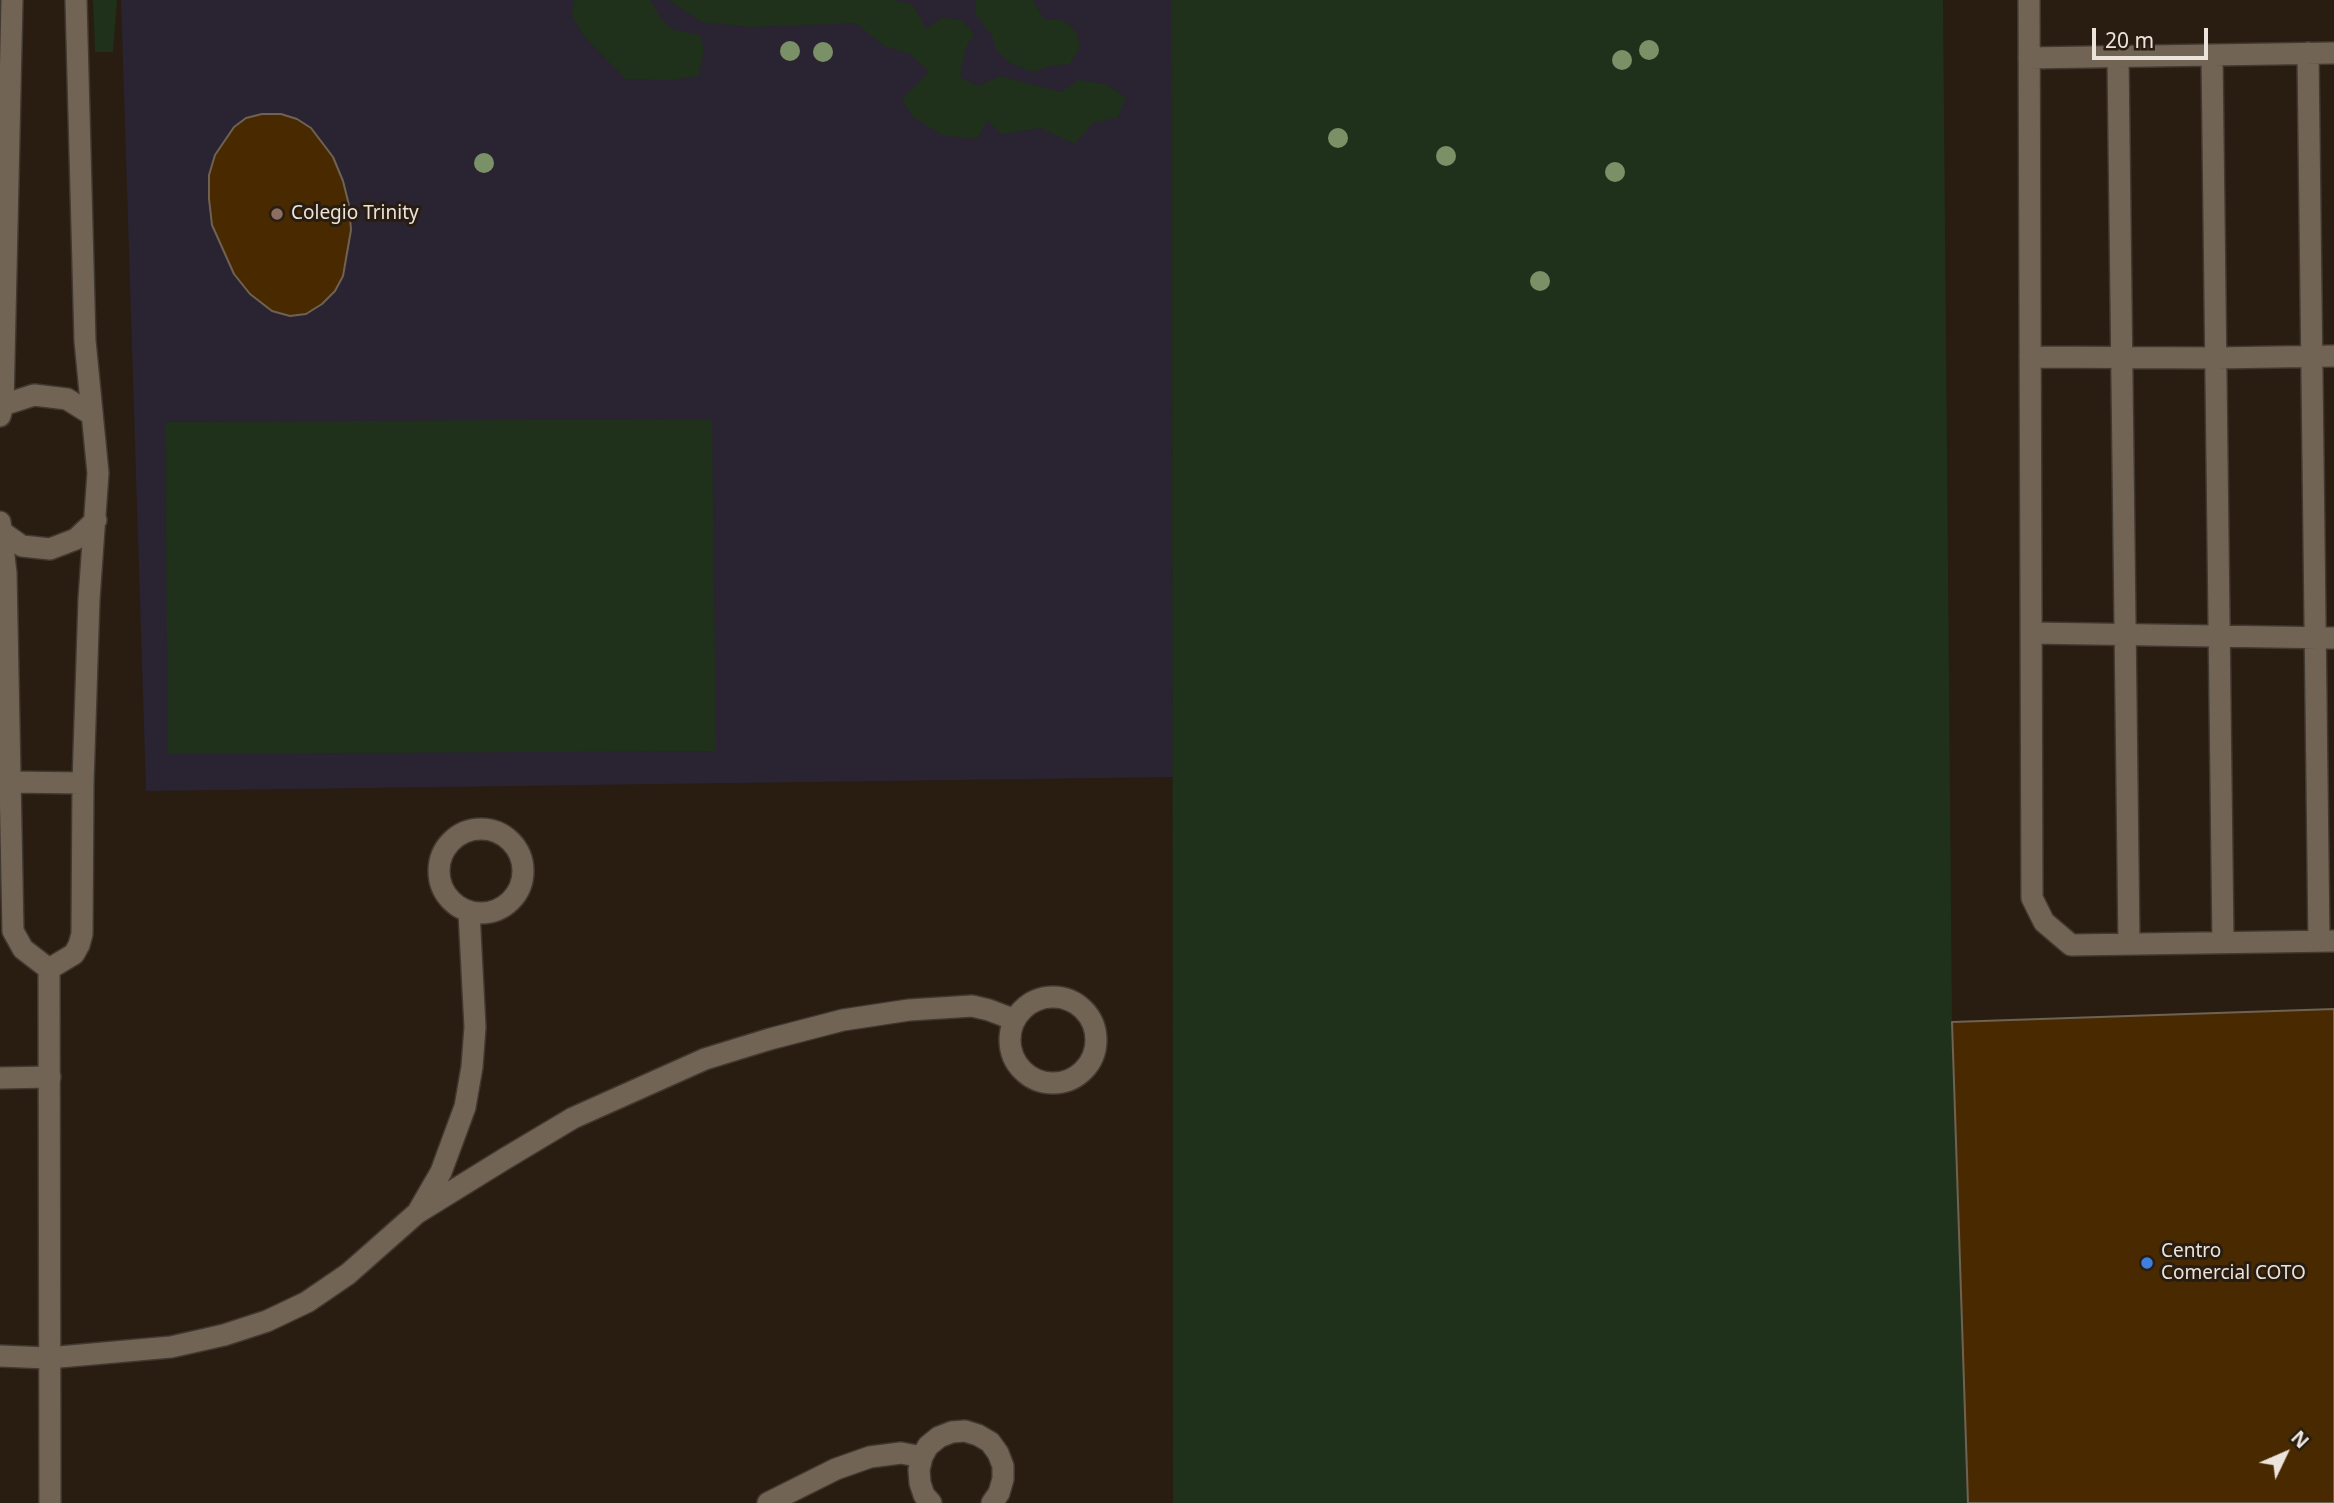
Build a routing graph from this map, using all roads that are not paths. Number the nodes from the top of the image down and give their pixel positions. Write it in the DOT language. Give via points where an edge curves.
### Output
graph roads {
  1 [pos="12,0"];
  2 [pos="76,0"];
  3 [pos="2029,0"];
  4 [pos="2334,53"];
  5 [pos="2308,54"];
  6 [pos="2212,55"];
  7 [pos="2118,57"];
  8 [pos="2029,58"];
  9 [pos="2334,356"];
  10 [pos="2030,357"];
  11 [pos="2121,357"];
  12 [pos="2311,357"];
  13 [pos="2216,358"];
  14 [pos="1,410"];
  15 [pos="91,414"];
  16 [pos="96,520"];
  17 [pos="1,527"];
  18 [pos="2032,633"];
  19 [pos="2125,635"];
  20 [pos="2219,636"];
  21 [pos="2324,638"];
  22 [pos="10,782"];
  23 [pos="83,783"];
  24 [pos="469,912"];
  25 [pos="2326,941"];
  26 [pos="2223,943"];
  27 [pos="2129,944"];
  28 [pos="49,969"];
  29 [pos="1015,1020"];
  30 [pos="50,1077"];
  31 [pos="0,1078"];
  32 [pos="417,1213"];
  33 [pos="0,1356"];
  34 [pos="48,1358"];
  35 [pos="922,1457"];
  36 [pos="50,1503"];
  37 [pos="768,1503"];
  38 [pos="931,1503"];
  39 [pos="992,1503"];
  1 -- 14 [label="street"];
  2 -- 15 [label="street" via="84,327"];
  3 -- 8 [label="street"];
  4 -- 5 [label="street"];
  5 -- 6 [label="street"];
  5 -- 12 [label="street"];
  6 -- 7 [label="street"];
  6 -- 13 [label="street"];
  7 -- 8 [label="street"];
  7 -- 11 [label="street"];
  8 -- 10 [label="street"];
  9 -- 12 [label="street"];
  10 -- 11 [label="street"];
  10 -- 18 [label="street"];
  11 -- 13 [label="street"];
  11 -- 19 [label="street"];
  12 -- 13 [label="street"];
  12 -- 21 [label="street"];
  13 -- 20 [label="street"];
  14 -- 15 [label="street" via="34,394 66,399"];
  15 -- 16 [label="street"];
  16 -- 17 [label="street" via="76,539 50,549 22,545"];
  16 -- 23 [label="street"];
  17 -- 22 [label="street"];
  18 -- 19 [label="street"];
  18 -- 27 [label="street" via="2032,898 2045,922 2071,945"];
  19 -- 20 [label="street"];
  19 -- 27 [label="street"];
  20 -- 21 [label="street"];
  20 -- 26 [label="street"];
  21 -- 25 [label="street"];
  22 -- 23 [label="street"];
  22 -- 28 [label="street" via="13,931 23,949"];
  23 -- 28 [label="street" via="82,934 74,954"];
  24 -- 24 [label="street" via="446,896 438,869 441,856 459,834 472,829 500,832 519,853 523,880 508,904 496,911"];
  24 -- 32 [label="street" via="475,1027 472,1067 465,1107 441,1172"];
  25 -- 26 [label="street"];
  26 -- 27 [label="street"];
  28 -- 30 [label="street"];
  29 -- 29 [label="street" via="1020,1011 1043,997 1070,1000 1091,1019 1096,1049 1080,1074 1067,1081 1037,1080 1024,1072 1011,1049"];
  29 -- 32 [label="street" via="972,1006 909,1010 843,1020 705,1059 573,1118"];
  30 -- 31 [label="street"];
  30 -- 34 [label="street"];
  32 -- 34 [label="street" via="348,1274 307,1302 267,1321 172,1347"];
  33 -- 34 [label="street"];
  34 -- 36 [label="street"];
  35 -- 37 [label="street" via="901,1453 870,1457"];
  35 -- 38 [label="street" via="920,1483"];
  35 -- 39 [label="street" via="928,1446 951,1432 984,1438 1003,1466 999,1493"];
}
